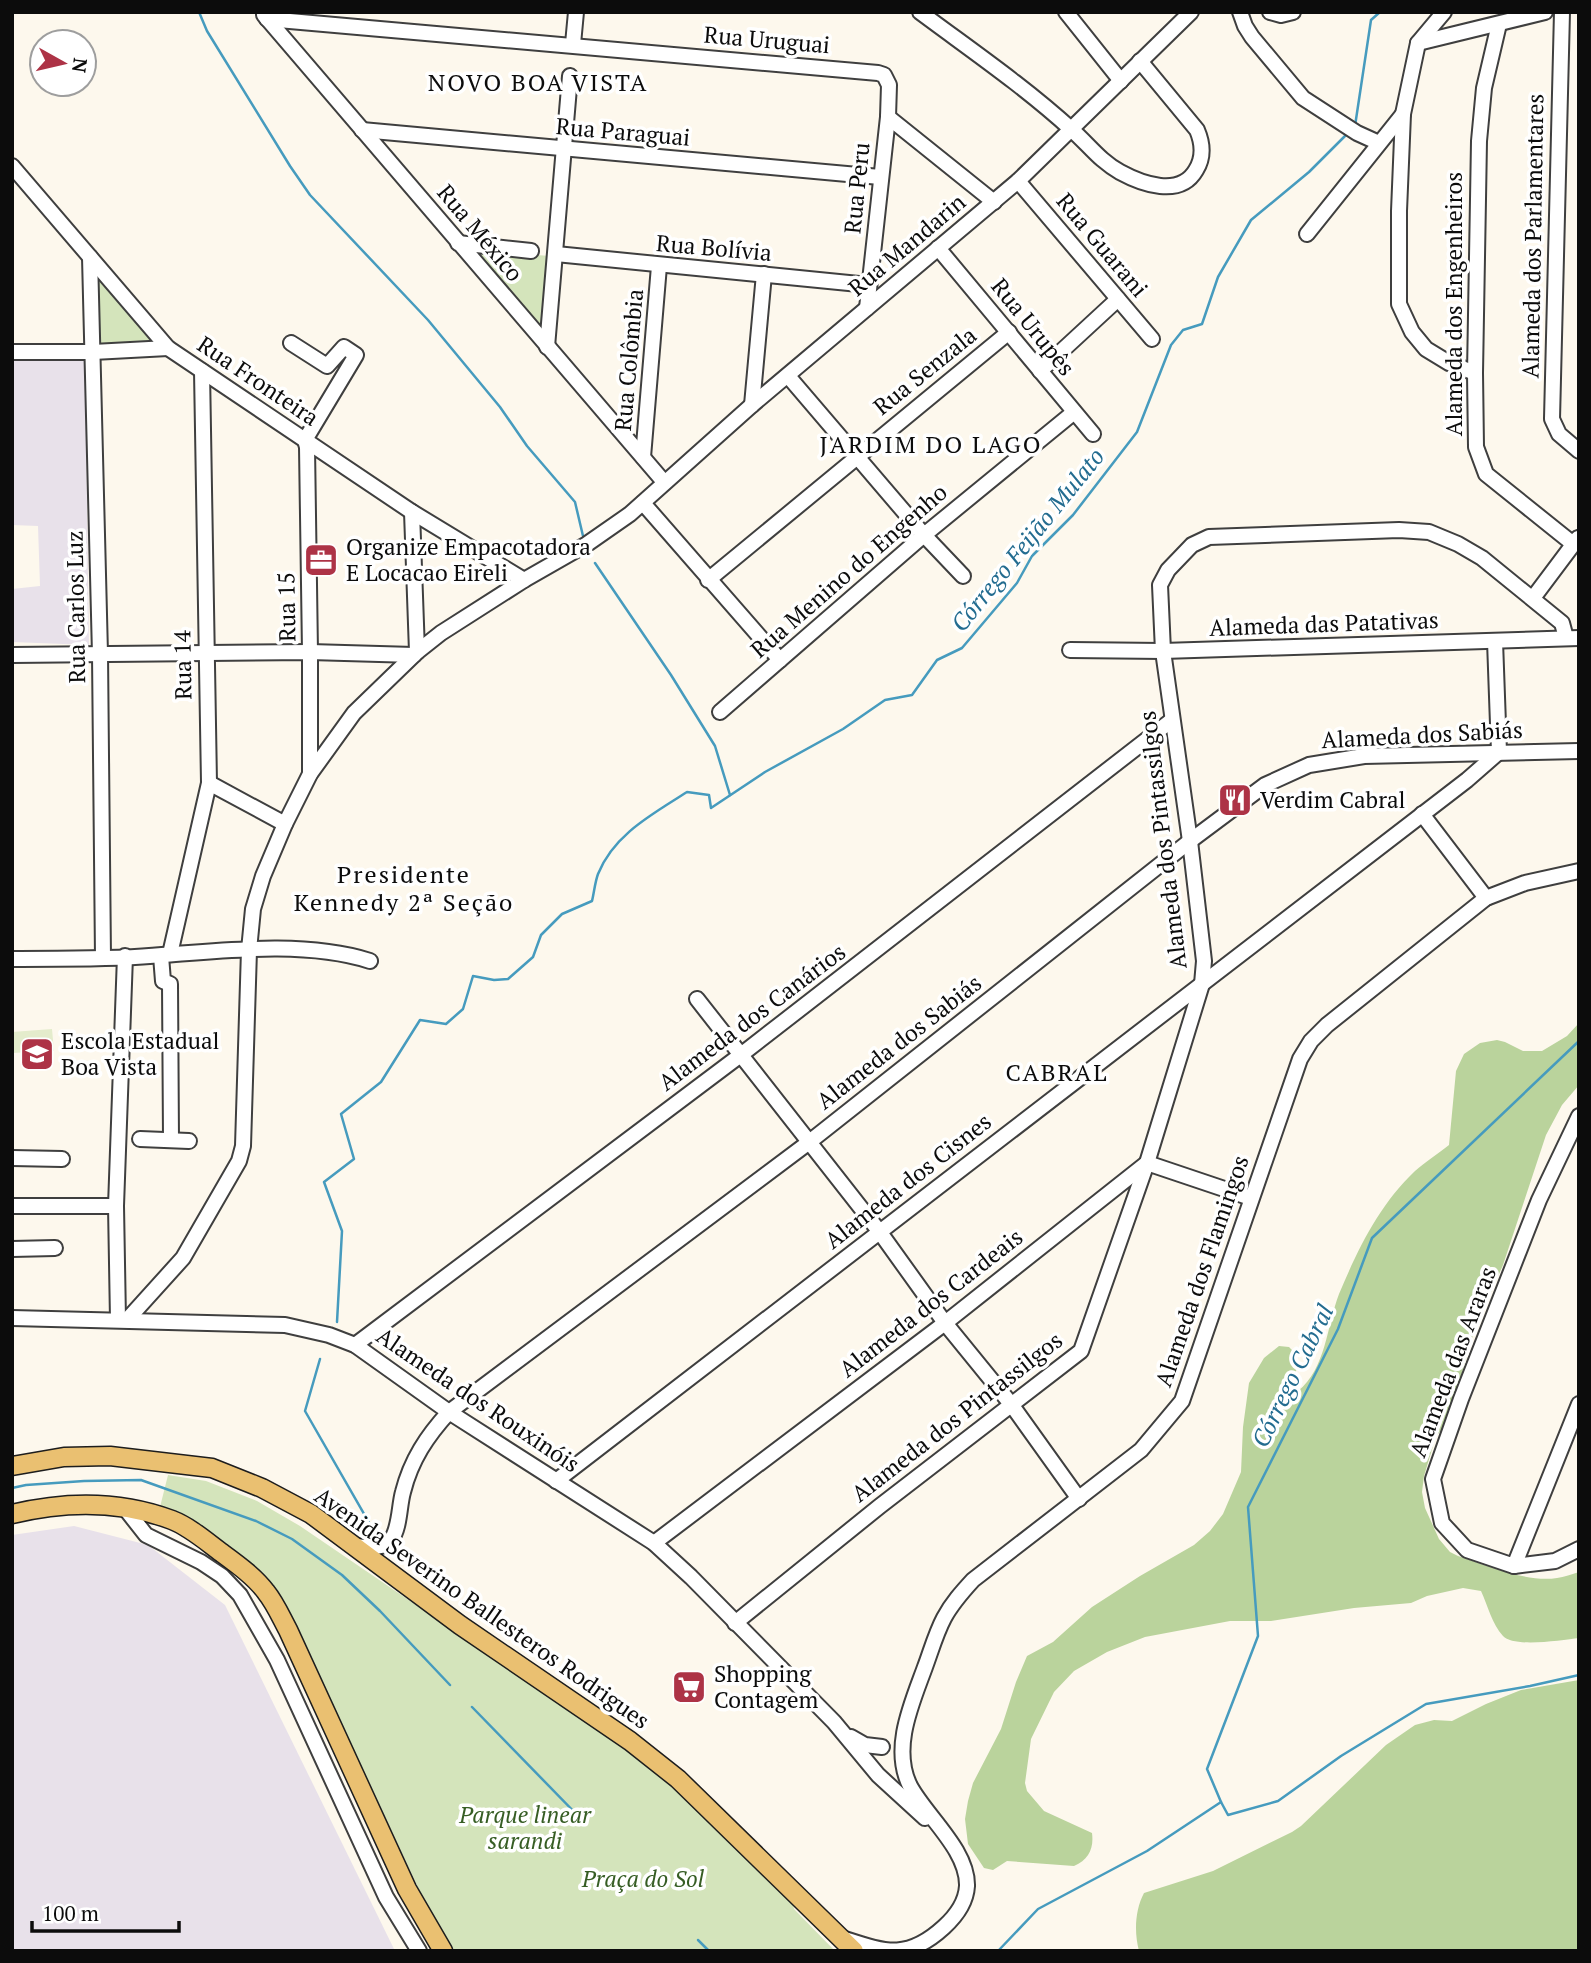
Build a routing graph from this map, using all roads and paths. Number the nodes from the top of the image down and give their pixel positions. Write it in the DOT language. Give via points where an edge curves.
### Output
graph roads {
  1 [pos="576,12"];
  2 [pos="920,12"];
  3 [pos="1066,12"];
  4 [pos="1191,12"];
  5 [pos="1240,12"];
  6 [pos="1270,12"];
  7 [pos="1293,12"];
  8 [pos="1444,12"];
  9 [pos="1545,12"];
  10 [pos="1562,12"];
  11 [pos="265,15"];
  12 [pos="1499,24"];
  13 [pos="1418,43"];
  14 [pos="573,44"];
  15 [pos="1140,61"];
  16 [pos="884,75"];
  17 [pos="570,76"];
  18 [pos="1121,81"];
  19 [pos="1403,114"];
  20 [pos="888,117"];
  21 [pos="362,130"];
  22 [pos="1072,130"];
  23 [pos="1379,144"];
  24 [pos="562,149"];
  25 [pos="12,166"];
  26 [pos="880,177"];
  27 [pos="1018,181"];
  28 [pos="994,202"];
  29 [pos="1307,234"];
  30 [pos="458,243"];
  31 [pos="938,248"];
  32 [pos="531,251"];
  33 [pos="556,254"];
  34 [pos="90,257"];
  35 [pos="659,266"];
  36 [pos="764,274"];
  37 [pos="869,285"];
  38 [pos="1118,299"];
  39 [pos="867,308"];
  40 [pos="1009,332"];
  41 [pos="1152,339"];
  42 [pos="291,343"];
  43 [pos="547,347"];
  44 [pos="168,348"];
  45 [pos="12,352"];
  46 [pos="93,352"];
  47 [pos="202,371"];
  48 [pos="1040,371"];
  49 [pos="1475,373"];
  50 [pos="788,376"];
  51 [pos="752,405"];
  52 [pos="1073,413"];
  53 [pos="1093,434"];
  54 [pos="305,440"];
  55 [pos="1579,451"];
  56 [pos="858,456"];
  57 [pos="643,457"];
  58 [pos="664,482"];
  59 [pos="643,503"];
  60 [pos="412,512"];
  61 [pos="924,535"];
  62 [pos="1576,540"];
  63 [pos="963,576"];
  64 [pos="524,580"];
  65 [pos="708,580"];
  66 [pos="1533,598"];
  67 [pos="1572,638"];
  68 [pos="1495,641"];
  69 [pos="1070,650"];
  70 [pos="1163,651"];
  71 [pos="310,652"];
  72 [pos="205,653"];
  73 [pos="416,653"];
  74 [pos="100,654"];
  75 [pos="12,655"];
  76 [pos="779,660"];
  77 [pos="720,712"];
  78 [pos="1172,720"];
  79 [pos="1579,751"];
  80 [pos="1499,752"];
  81 [pos="310,774"];
  82 [pos="209,783"];
  83 [pos="1422,814"];
  84 [pos="285,824"];
  85 [pos="1190,841"];
  86 [pos="1579,871"];
  87 [pos="1486,898"];
  88 [pos="249,950"];
  89 [pos="166,955"];
  90 [pos="125,956"];
  91 [pos="103,957"];
  92 [pos="12,959"];
  93 [pos="370,961"];
  94 [pos="1202,984"];
  95 [pos="697,999"];
  96 [pos="742,1054"];
  97 [pos="1579,1116"];
  98 [pos="140,1139"];
  99 [pos="171,1139"];
  100 [pos="189,1142"];
  101 [pos="808,1143"];
  102 [pos="12,1158"];
  103 [pos="62,1159"];
  104 [pos="1147,1163"];
  105 [pos="1251,1198"];
  106 [pos="12,1206"];
  107 [pos="116,1206"];
  108 [pos="879,1231"];
  109 [pos="55,1248"];
  110 [pos="12,1249"];
  111 [pos="12,1318"];
  112 [pos="122,1320"];
  113 [pos="945,1323"];
  114 [pos="355,1345"];
  115 [pos="1011,1404"];
  116 [pos="1579,1404"];
  117 [pos="449,1412"];
  118 [pos="12,1466"];
  119 [pos="556,1481"];
  120 [pos="1079,1499"];
  121 [pos="124,1507"];
  122 [pos="12,1514"];
  123 [pos="654,1544"];
  124 [pos="355,1546"];
  125 [pos="1579,1549"];
  126 [pos="1514,1566"];
  127 [pos="735,1623"];
  128 [pos="906,1721"];
  129 [pos="834,1722"];
  130 [pos="885,1746"];
  131 [pos="904,1760"];
  132 [pos="879,1774"];
  133 [pos="949,1840"];
  134 [pos="840,1937"];
  135 [pos="933,1937"];
  136 [pos="419,1951"];
  137 [pos="443,1951"];
  138 [pos="854,1951"];
  139 [pos="927,1951"];
  1 -- 14 [label="street"];
  2 -- 22 [label="street"];
  3 -- 18 [label="street"];
  4 -- 15 [label="street, Rua Mandarin"];
  5 -- 23 [label="street" via="1252,37 1303,97"];
  6 -- 7 [label="street"];
  8 -- 13 [label="street"];
  9 -- 12 [label="street"];
  10 -- 55 [label="street, Alameda dos Parlamentares" via="1552,419 1559,434"];
  11 -- 14 [label="street, Rua Uruguai"];
  11 -- 21 [label="street, Rua México"];
  12 -- 13 [label="street"];
  12 -- 49 [label="street, Alameda dos Engenheiros" via="1484,88 1479,141"];
  13 -- 19 [label="street"];
  14 -- 16 [label="street, Rua Uruguai"];
  15 -- 18 [label="street, Rua Mandarin"];
  15 -- 22 [label="street" via="1197,130 1202,141 1200,164 1193,176 1165,187 1135,179 1100,160"];
  16 -- 20 [label="street, Rua Peru" via="889,85"];
  17 -- 24 [label="street"];
  18 -- 22 [label="street, Rua Mandarin"];
  19 -- 23 [label="street"];
  19 -- 49 [label="street" via="1399,304 1426,349"];
  20 -- 26 [label="street, Rua Peru"];
  20 -- 28 [label="street"];
  21 -- 24 [label="street, Rua Paraguai"];
  21 -- 30 [label="street, Rua México"];
  22 -- 27 [label="street, Rua Mandarin"];
  23 -- 29 [label="street"];
  24 -- 26 [label="street, Rua Paraguai"];
  24 -- 33 [label="street"];
  25 -- 34 [label="street, Rua Fronteira"];
  26 -- 37 [label="street, Rua Peru"];
  27 -- 28 [label="street, Rua Mandarin"];
  27 -- 38 [label="street, Rua Guarani"];
  28 -- 31 [label="street, Rua Mandarin"];
  30 -- 32 [label="street"];
  30 -- 43 [label="street, Rua México"];
  31 -- 39 [label="street, Rua Mandarin"];
  31 -- 40 [label="street, Rua Urupês"];
  33 -- 35 [label="street, Rua Bolívia"];
  33 -- 43 [label="street"];
  34 -- 44 [label="street, Rua Fronteira"];
  34 -- 46 [label="street, Rua Carlos Luz"];
  35 -- 36 [label="street, Rua Bolívia"];
  35 -- 57 [label="street, Rua Colômbia"];
  36 -- 37 [label="street, Rua Bolívia"];
  36 -- 51 [label="street"];
  37 -- 39 [label="street, Rua Peru"];
  38 -- 41 [label="street, Rua Guarani"];
  38 -- 48 [label="street"];
  39 -- 50 [label="street, Rua Mandarin"];
  40 -- 48 [label="street, Rua Urupês"];
  40 -- 56 [label="street, Rua Senzala"];
  42 -- 54 [label="street" via="327,366 344,347 356,355"];
  43 -- 57 [label="street, Rua México"];
  44 -- 46 [label="street"];
  44 -- 47 [label="street, Rua Fronteira"];
  45 -- 46 [label="street"];
  46 -- 74 [label="street, Rua Carlos Luz"];
  47 -- 54 [label="street, Rua Fronteira"];
  47 -- 72 [label="street, Rua 14"];
  48 -- 52 [label="street, Rua Urupês"];
  49 -- 62 [label="street, Alameda dos Engenheiros" via="1474,436 1486,474"];
  50 -- 51 [label="street, Rua Mandarin"];
  50 -- 56 [label="street"];
  51 -- 58 [label="street, Rua Mandarin"];
  52 -- 53 [label="street, Rua Urupês"];
  52 -- 61 [label="street, Rua Menino do Engenho"];
  54 -- 60 [label="street, Rua Fronteira"];
  54 -- 71 [label="street, Rua 15"];
  56 -- 61 [label="street"];
  56 -- 65 [label="street, Rua Senzala"];
  57 -- 58 [label="street, Rua México"];
  58 -- 59 [label="street, Rua Mandarin"];
  59 -- 64 [label="street, Rua Mandarin" via="587,544"];
  59 -- 65 [label="street"];
  60 -- 64 [label="street, Rua Fronteira"];
  60 -- 73 [label="street"];
  61 -- 63 [label="street"];
  61 -- 76 [label="street, Rua Menino do Engenho"];
  62 -- 66 [label="street"];
  64 -- 73 [label="street, Rua Mandarin"];
  65 -- 76 [label="street"];
  66 -- 67 [label="street, Alameda dos Pintassilgos"];
  66 -- 70 [label="street, Alameda dos Pintassilgos" via="1482,558 1429,532 1209,537 1192,545 1160,584"];
  67 -- 68 [label="street, Alameda das Patativas"];
  68 -- 70 [label="street, Alameda das Patativas"];
  68 -- 80 [label="street"];
  69 -- 70 [label="street, Alameda das Patativas"];
  70 -- 78 [label="street, Alameda dos Pintassilgos"];
  71 -- 72 [label="street"];
  71 -- 73 [label="street"];
  71 -- 81 [label="street, Rua 15"];
  72 -- 74 [label="street"];
  72 -- 82 [label="street, Rua 14"];
  73 -- 81 [label="street, Rua Mandarin" via="354,713"];
  74 -- 75 [label="street"];
  74 -- 91 [label="street, Rua Carlos Luz"];
  76 -- 77 [label="street, Rua Menino do Engenho"];
  78 -- 85 [label="street, Alameda dos Pintassilgos"];
  78 -- 96 [label="street, Alameda dos Canários"];
  79 -- 80 [label="street, Alameda dos Sabiás"];
  80 -- 83 [label="street, Alameda dos Cisnes"];
  80 -- 85 [label="street, Alameda dos Sabiás" via="1364,756 1309,765 1265,785"];
  81 -- 84 [label="street, Rua Mandarin"];
  82 -- 84 [label="street"];
  82 -- 89 [label="street, Rua 14"];
  83 -- 87 [label="street"];
  83 -- 94 [label="street, Alameda dos Cisnes"];
  84 -- 88 [label="street, Rua Mandarin" via="263,876"];
  85 -- 94 [label="street, Alameda dos Pintassilgos" via="1204,961"];
  85 -- 101 [label="street, Alameda dos Sabiás"];
  86 -- 87 [label="street, Alameda dos Flamingos" via="1525,883"];
  87 -- 105 [label="street, Alameda dos Flamingos" via="1311,1041 1300,1059"];
  88 -- 89 [label="street"];
  88 -- 93 [label="street" via="331,951"];
  88 -- 112 [label="street, Rua Mandarin" via="239,1161 183,1258"];
  89 -- 90 [label="street"];
  89 -- 99 [label="street" via="163,981 170,984"];
  90 -- 91 [label="street"];
  90 -- 107 [label="street"];
  91 -- 92 [label="street"];
  94 -- 104 [label="street, Alameda dos Pintassilgos"];
  94 -- 108 [label="street, Alameda dos Cisnes"];
  95 -- 96 [label="street"];
  96 -- 101 [label="street"];
  96 -- 114 [label="street, Alameda dos Canários"];
  97 -- 126 [label="street, Alameda das Araras" via="1539,1200 1433,1479 1442,1523 1467,1550"];
  98 -- 99 [label="street"];
  99 -- 100 [label="street"];
  101 -- 108 [label="street"];
  101 -- 117 [label="street, Alameda dos Sabiás"];
  102 -- 103 [label="street"];
  104 -- 105 [label="street"];
  104 -- 113 [label="street, Alameda dos Cardeais"];
  104 -- 115 [label="street, Alameda dos Pintassilgos" via="1081,1351"];
  105 -- 120 [label="street, Alameda dos Flamingos" via="1182,1401 1141,1450"];
  106 -- 107 [label="street"];
  107 -- 112 [label="street"];
  108 -- 113 [label="street"];
  108 -- 119 [label="street, Alameda dos Cisnes"];
  109 -- 110 [label="street"];
  111 -- 112 [label="street, Alameda dos Rouxinóis"];
  112 -- 114 [label="street, Alameda dos Rouxinóis" via="285,1325"];
  113 -- 115 [label="street"];
  113 -- 123 [label="street, Alameda dos Cardeais"];
  114 -- 117 [label="street, Alameda dos Rouxinóis"];
  115 -- 120 [label="street"];
  115 -- 127 [label="street, Alameda dos Pintassilgos"];
  116 -- 126 [label="street"];
  117 -- 119 [label="street, Alameda dos Rouxinóis"];
  117 -- 124 [label="street, Alameda dos Sabiás" via="415,1456 390,1541 376,1548"];
  118 -- 124 [label="main road, Avenida Severino Ballesteros Rodrigues" via="64,1457 110,1456 212,1468 311,1514"];
  119 -- 123 [label="street, Alameda dos Rouxinóis"];
  120 -- 128 [label="street, Alameda dos Flamingos" via="959,1594 939,1628"];
  121 -- 122 [label="main road" via="48,1505"];
  121 -- 136 [label="street" via="146,1535 201,1562 240,1595 277,1660 386,1897"];
  121 -- 137 [label="main road" via="174,1521 236,1563 266,1591 407,1889"];
  123 -- 127 [label="street, Alameda dos Rouxinóis"];
  124 -- 134 [label="main road, Avenida Severino Ballesteros Rodrigues" via="667,1770"];
  125 -- 126 [label="street, Alameda das Araras" via="1555,1561"];
  127 -- 129 [label="street, Alameda dos Rouxinóis"];
  128 -- 130 [label="street, Alameda dos Flamingos"];
  128 -- 131 [label="street, Alameda dos Flamingos"];
  129 -- 130 [label="street, Alameda dos Rouxinóis" via="859,1743"];
  129 -- 132 [label="street, Alameda dos Rouxinóis"];
  130 -- 131 [label="street" via="897,1748"];
  130 -- 132 [label="street" via="873,1760"];
  131 -- 132 [label="street" via="897,1776"];
  131 -- 133 [label="street, Alameda dos Rouxinóis" via="911,1787"];
  132 -- 133 [label="street, Alameda dos Rouxinóis"];
  133 -- 135 [label="street, Alameda dos Rouxinóis" via="964,1866 967,1887 962,1906"];
  134 -- 135 [label="street, Alameda dos Rouxinóis" via="881,1950 901,1950"];
  134 -- 138 [label="main road, Avenida Severino Ballesteros Rodrigues"];
  135 -- 139 [label="street, Alameda dos Rouxinóis"];
}
